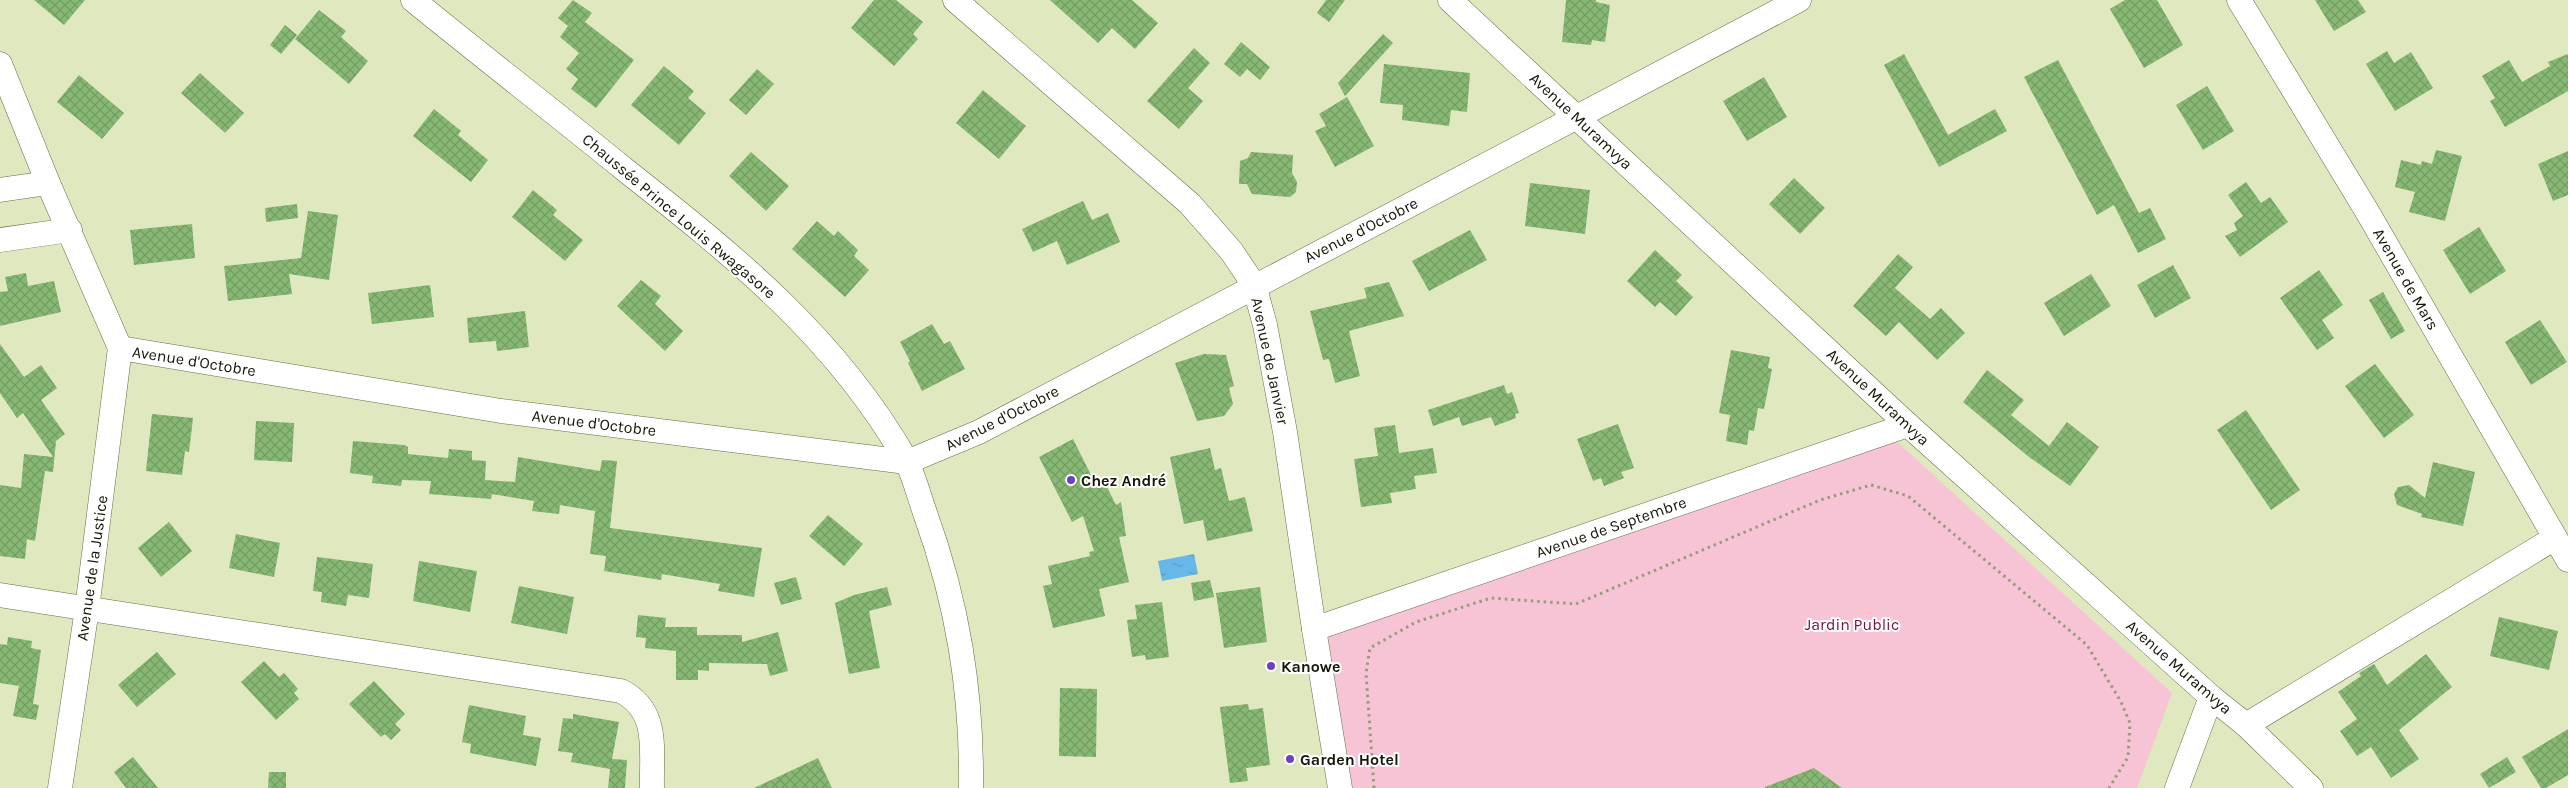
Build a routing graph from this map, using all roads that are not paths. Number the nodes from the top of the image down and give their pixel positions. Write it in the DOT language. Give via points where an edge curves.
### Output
graph roads {
  1 [pos="413,0"];
  2 [pos="954,0"];
  3 [pos="1450,0"];
  4 [pos="1799,0"];
  5 [pos="2239,0"];
  6 [pos="0,64"];
  7 [pos="1578,118"];
  8 [pos="48,183"];
  9 [pos="0,190"];
  10 [pos="70,230"];
  11 [pos="0,240"];
  12 [pos="1254,286"];
  13 [pos="120,348"];
  14 [pos="1908,425"];
  15 [pos="907,462"];
  16 [pos="2555,538"];
  17 [pos="2568,560"];
  18 [pos="0,595"];
  19 [pos="87,609"];
  20 [pos="1314,629"];
  21 [pos="2211,697"];
  22 [pos="2246,725"];
  23 [pos="60,788"];
  24 [pos="652,788"];
  25 [pos="970,788"];
  26 [pos="1340,788"];
  27 [pos="2177,788"];
  28 [pos="2311,788"];
  1 -- 15 [label="street, Chaussée Prince Louis Rwagasore" via="686,217 768,288 823,344 861,393"];
  2 -- 12 [label="street, Avenue de Janvier" via="1190,204 1232,252"];
  3 -- 7 [label="street, Avenue Muramvya"];
  4 -- 7 [label="street, Avenue d'Octobre"];
  5 -- 16 [label="street, Avenue de Mars" via="2368,213"];
  6 -- 8 [label="street"];
  7 -- 12 [label="street, Avenue d'Octobre"];
  7 -- 14 [label="street, Avenue Muramvya"];
  8 -- 9 [label="street"];
  8 -- 10 [label="street"];
  10 -- 11 [label="street"];
  10 -- 13 [label="street"];
  12 -- 15 [label="street, Avenue d'Octobre" via="979,432"];
  12 -- 20 [label="street, Avenue de Janvier" via="1266,325 1285,432"];
  13 -- 15 [label="street, Avenue d'Octobre" via="501,411"];
  13 -- 19 [label="street, Avenue de la Justice"];
  14 -- 20 [label="street, Avenue de Septembre"];
  14 -- 21 [label="street, Avenue Muramvya"];
  15 -- 25 [label="street, Chaussée Prince Louis Rwagasore" via="940,552 954,608 966,675"];
  16 -- 17 [label="street, Avenue de Mars"];
  16 -- 22 [label="street"];
  18 -- 19 [label="street"];
  19 -- 23 [label="street, Avenue de la Justice"];
  19 -- 24 [label="street" via="621,691 634,697 649,721"];
  20 -- 26 [label="street, Avenue de Janvier"];
  21 -- 22 [label="street, Avenue Muramvya"];
  21 -- 27 [label="street"];
  22 -- 28 [label="street, Avenue Muramvya"];
}
